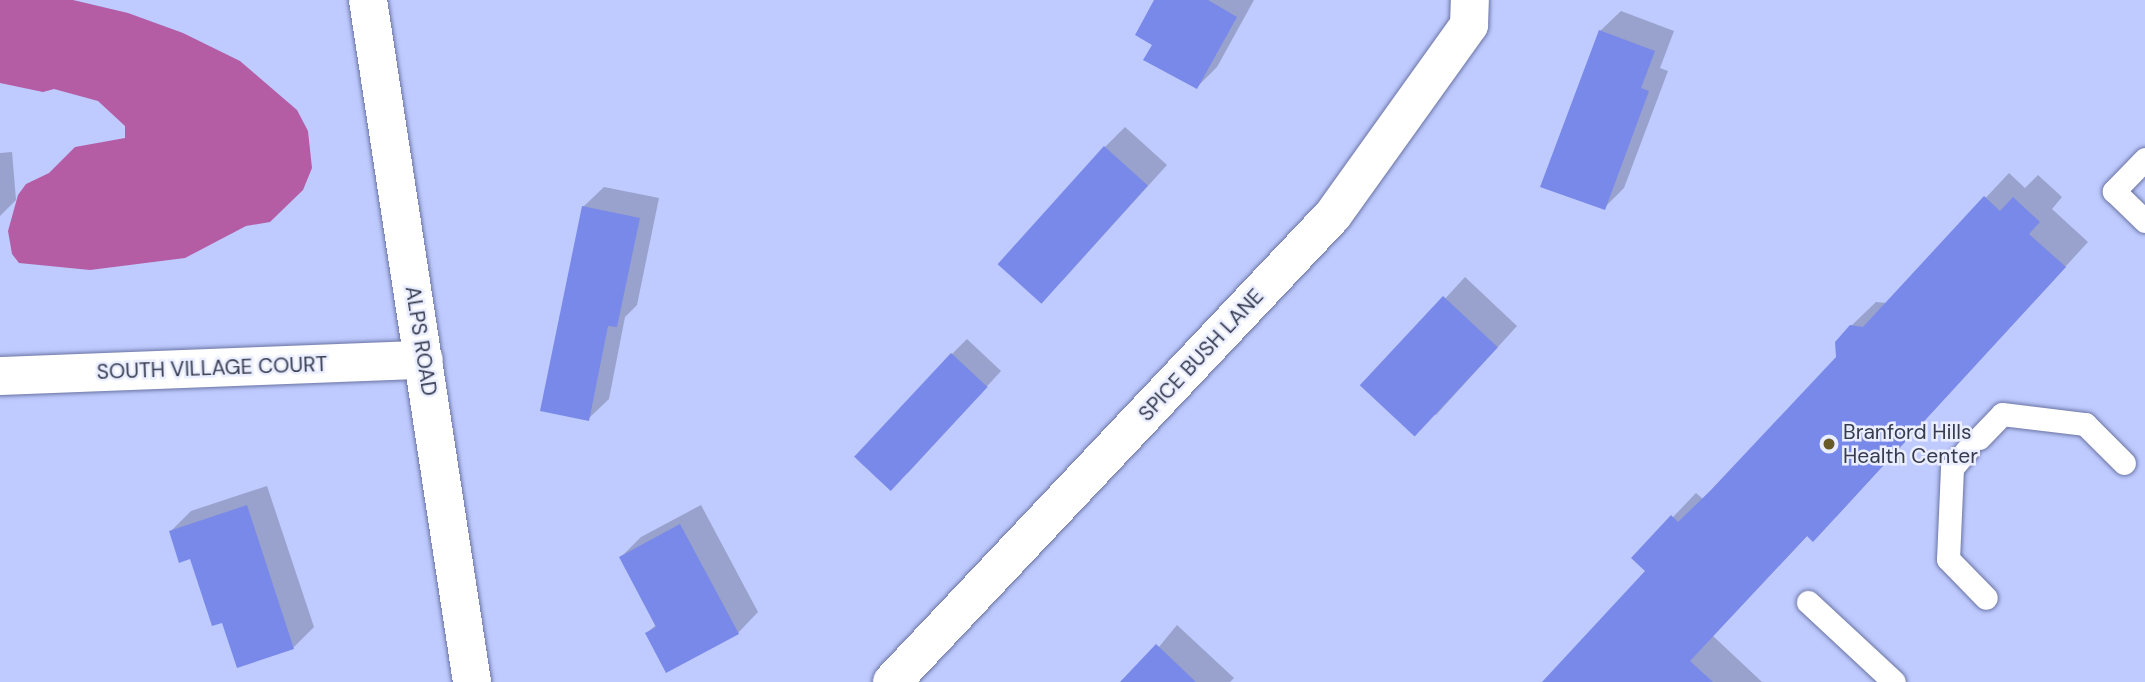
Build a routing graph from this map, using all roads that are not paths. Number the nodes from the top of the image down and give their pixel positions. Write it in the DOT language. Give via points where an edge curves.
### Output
graph roads {
  1 [pos="368,0"];
  2 [pos="1470,0"];
  3 [pos="2145,159"];
  4 [pos="2145,221"];
  5 [pos="424,360"];
  6 [pos="0,376"];
  7 [pos="2124,463"];
  8 [pos="1986,598"];
  9 [pos="1808,602"];
  10 [pos="472,682"];
  11 [pos="892,682"];
  12 [pos="1894,682"];
  1 -- 5 [label="street, ALPS ROAD"];
  2 -- 11 [label="street, SPICE BUSH LANE" via="1469,25 1333,215"];
  3 -- 4 [label="lane" via="2114,191"];
  5 -- 6 [label="street, SOUTH VILLAGE COURT"];
  5 -- 10 [label="street, ALPS ROAD"];
  7 -- 8 [label="lane" via="2085,424 2002,414 1952,468 1948,559"];
  9 -- 12 [label="lane"];
}
